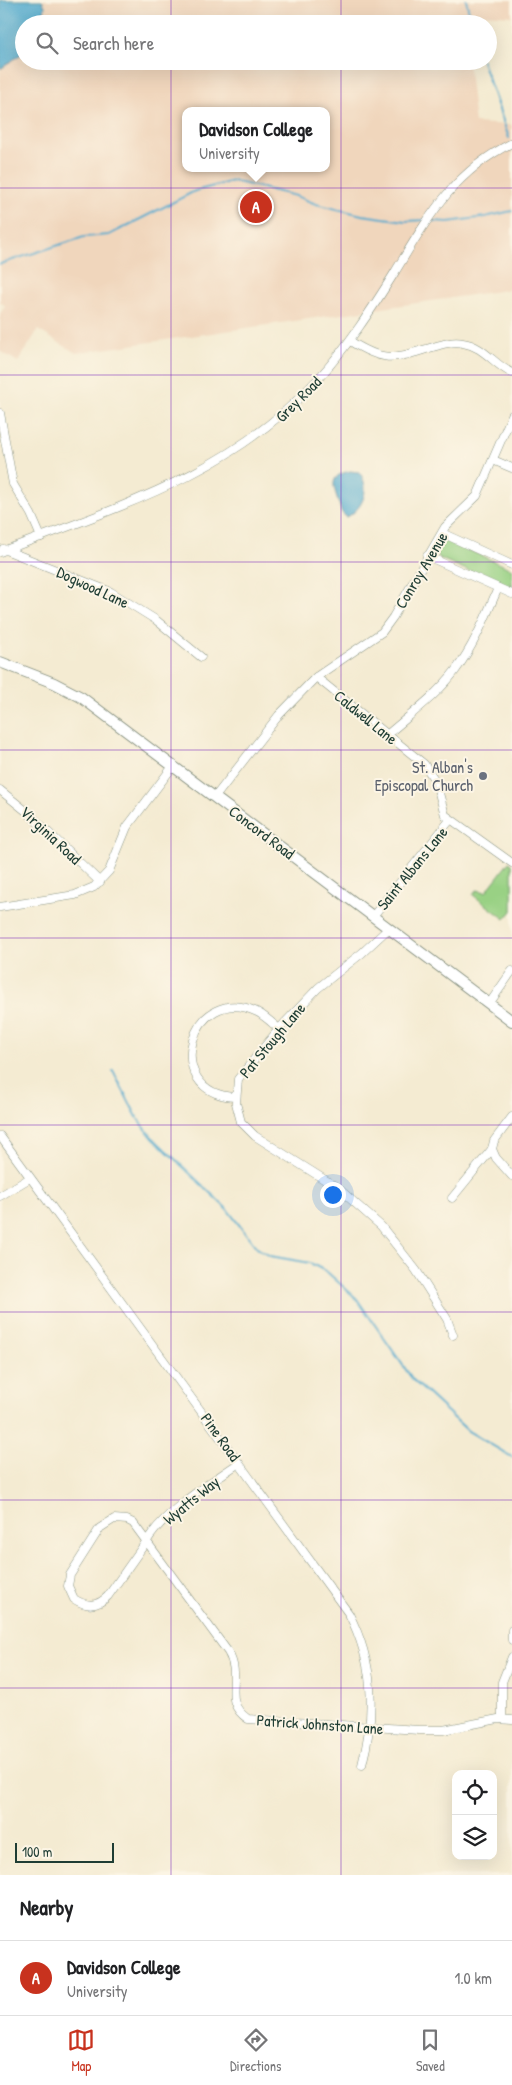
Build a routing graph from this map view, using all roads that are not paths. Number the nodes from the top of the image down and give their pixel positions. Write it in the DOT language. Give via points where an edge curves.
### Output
graph roads {
  1 [pos="512,142"];
  2 [pos="350,342"];
  3 [pos="512,373"];
  4 [pos="0,413"];
  5 [pos="512,415"];
  6 [pos="493,460"];
  7 [pos="512,468"];
  8 [pos="442,533"];
  9 [pos="41,536"];
  10 [pos="2,550"];
  11 [pos="427,556"];
  12 [pos="512,565"];
  13 [pos="498,588"];
  14 [pos="512,594"];
  15 [pos="202,657"];
  16 [pos="0,662"];
  17 [pos="316,677"];
  18 [pos="388,734"];
  19 [pos="174,765"];
  20 [pos="0,790"];
  21 [pos="215,797"];
  22 [pos="450,820"];
  23 [pos="512,863"];
  24 [pos="100,882"];
  25 [pos="0,907"];
  26 [pos="373,916"];
  27 [pos="389,928"];
  28 [pos="512,971"];
  29 [pos="490,1004"];
  30 [pos="512,1021"];
  31 [pos="278,1028"];
  32 [pos="235,1097"];
  33 [pos="512,1117"];
  34 [pos="0,1136"];
  35 [pos="492,1149"];
  36 [pos="512,1176"];
  37 [pos="30,1178"];
  38 [pos="0,1196"];
  39 [pos="452,1198"];
  40 [pos="453,1335"];
  41 [pos="239,1463"];
  42 [pos="146,1542"];
  43 [pos="512,1630"];
  44 [pos="512,1640"];
  45 [pos="512,1657"];
  46 [pos="502,1719"];
  47 [pos="512,1720"];
  48 [pos="371,1727"];
  49 [pos="362,1765"];
  1 -- 2 [label="street, Grey Road" via="475,165 451,187"];
  2 -- 3 [label="street" via="375,356 387,358 442,344 463,343 477,348"];
  2 -- 9 [label="street, Grey Road" via="291,407 235,451 172,486"];
  4 -- 9 [label="street" via="14,484"];
  5 -- 6 [label="street, Conroy Avenue"];
  6 -- 7 [label="street"];
  6 -- 8 [label="street, Conroy Avenue" via="477,496"];
  8 -- 11 [label="street, Conroy Avenue"];
  8 -- 12 [label="street"];
  9 -- 10 [label="street, Grey Road"];
  10 -- 15 [label="street, Dogwood Lane" via="111,592 156,620"];
  11 -- 13 [label="street"];
  11 -- 17 [label="street, Conroy Avenue" via="382,632"];
  13 -- 14 [label="street"];
  13 -- 18 [label="street" via="471,647 456,670"];
  16 -- 19 [label="main road, Concord Road" via="81,697"];
  17 -- 18 [label="street, Caldwell Lane"];
  17 -- 21 [label="street, Conroy Avenue" via="279,715"];
  18 -- 22 [label="street, Caldwell Lane" via="428,769 436,782 443,811"];
  19 -- 21 [label="main road, Concord Road"];
  19 -- 24 [label="street" via="127,827 111,868"];
  20 -- 24 [label="street, Virginia Road"];
  21 -- 26 [label="main road, Concord Road"];
  22 -- 23 [label="street"];
  22 -- 26 [label="street, Saint Albans Lane"];
  24 -- 25 [label="street" via="86,892"];
  26 -- 27 [label="main road, Concord Road"];
  27 -- 29 [label="main road, Concord Road"];
  27 -- 31 [label="street, Pat Stough Lane" via="318,988"];
  28 -- 29 [label="street"];
  29 -- 30 [label="main road, Concord Road"];
  31 -- 32 [label="street, Pat Stough Lane" via="238,1079"];
  31 -- 32 [label="street" via="258,1012 232,1007 205,1018 194,1032 190,1051 196,1075 215,1093"];
  32 -- 40 [label="street, Pat Stough Lane" via="239,1116 249,1131 338,1188 388,1234 422,1278 448,1319"];
  33 -- 35 [label="street" via="494,1141"];
  34 -- 37 [label="street, Pine Road"];
  35 -- 36 [label="street"];
  35 -- 39 [label="street"];
  37 -- 38 [label="street"];
  37 -- 41 [label="street, Pine Road"];
  41 -- 42 [label="street, Wyatts Way" via="176,1510"];
  41 -- 48 [label="street, Pine Road" via="356,1628 370,1679"];
  42 -- 42 [label="street, Wyatts Way" via="133,1523 127,1520 107,1522 70,1575 71,1594 82,1604 102,1602"];
  42 -- 48 [label="street, Patrick Johnston Lane" via="232,1658 236,1671 234,1702 242,1714 255,1721"];
  43 -- 44 [label="street"];
  45 -- 46 [label="street" via="502,1682"];
  46 -- 47 [label="street, Patrick Johnston Lane"];
  46 -- 48 [label="street, Patrick Johnston Lane" via="443,1730"];
  48 -- 49 [label="street, Pine Road"];
}
